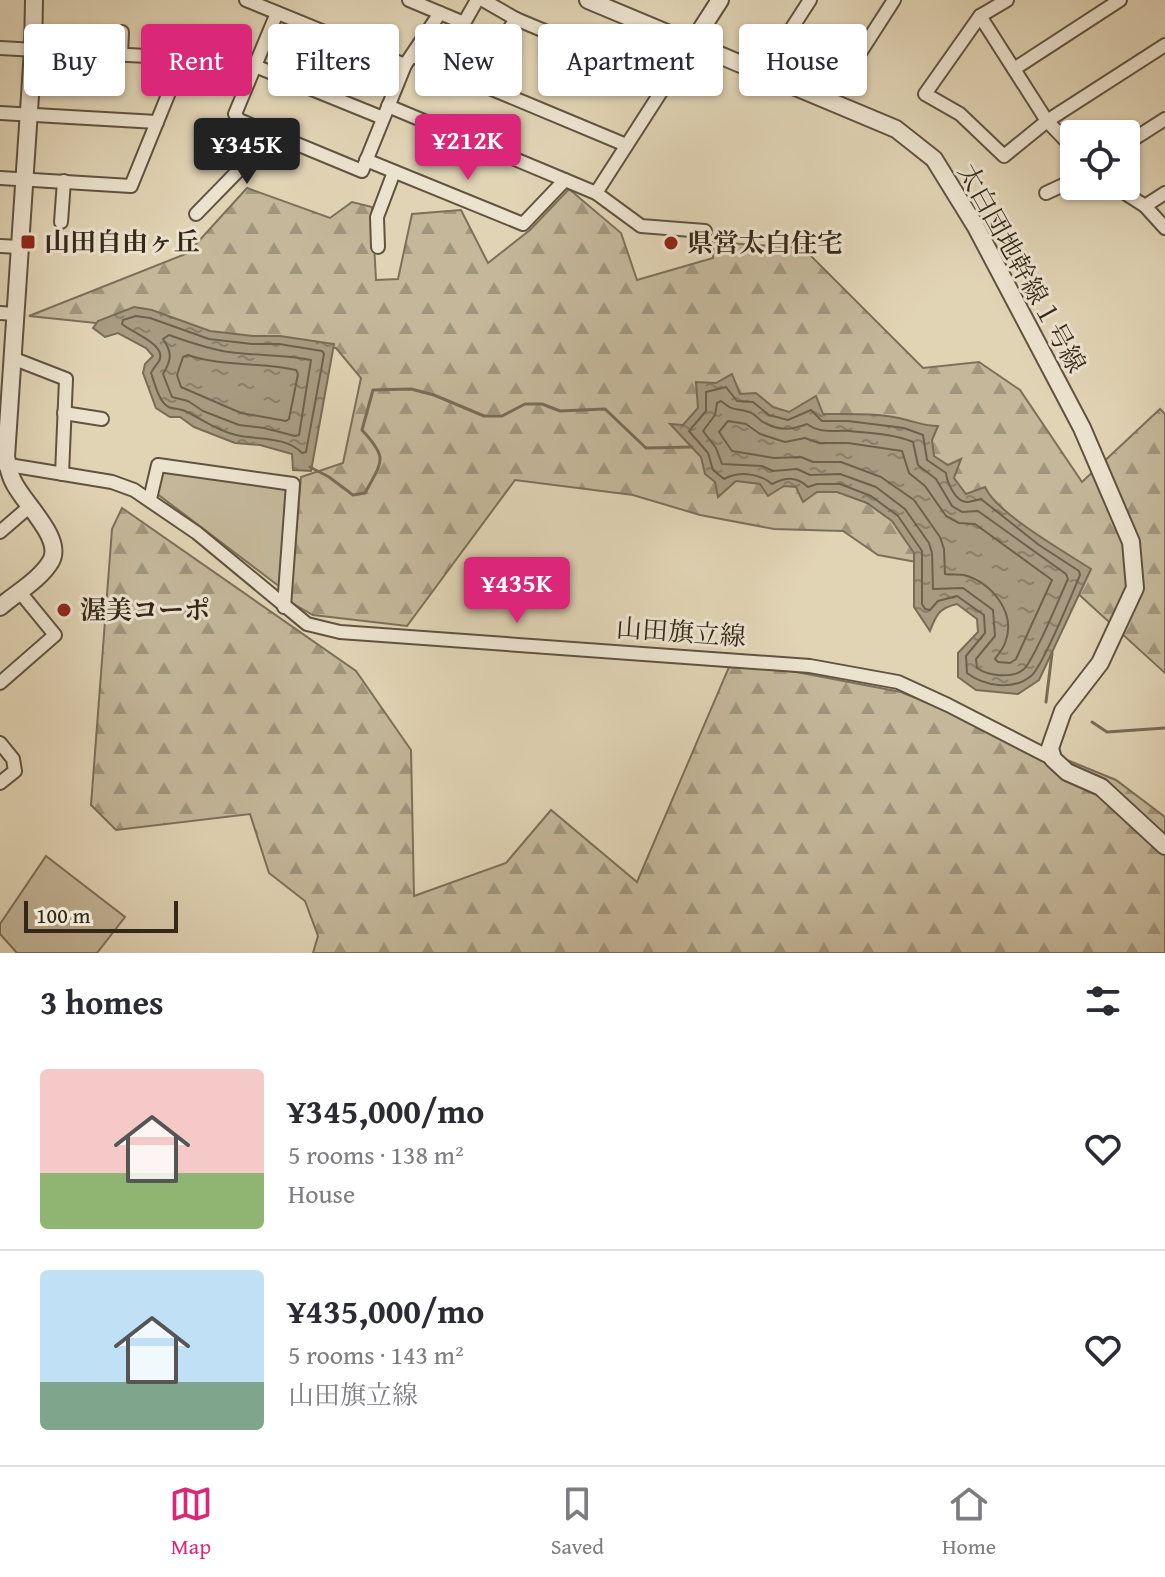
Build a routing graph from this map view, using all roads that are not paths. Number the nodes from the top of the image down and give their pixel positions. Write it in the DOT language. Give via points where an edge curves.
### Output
graph roads {
  1 [pos="34,0"];
  2 [pos="246,0"];
  3 [pos="409,0"];
  4 [pos="480,0"];
  5 [pos="588,0"];
  6 [pos="720,0"];
  7 [pos="810,0"];
  8 [pos="894,0"];
  9 [pos="1007,0"];
  10 [pos="1120,0"];
  11 [pos="277,13"];
  12 [pos="440,13"];
  13 [pos="980,16"];
  14 [pos="516,19"];
  15 [pos="34,24"];
  16 [pos="513,24"];
  17 [pos="648,24"];
  18 [pos="705,24"];
  19 [pos="538,28"];
  20 [pos="1165,45"];
  21 [pos="0,48"];
  22 [pos="24,49"];
  23 [pos="125,55"];
  24 [pos="723,55"];
  25 [pos="409,60"];
  26 [pos="415,62"];
  27 [pos="255,66"];
  28 [pos="1014,69"];
  29 [pos="30,96"];
  30 [pos="506,96"];
  31 [pos="657,96"];
  32 [pos="385,112"];
  33 [pos="0,113"];
  34 [pos="29,115"];
  35 [pos="1165,119"];
  36 [pos="1047,121"];
  37 [pos="157,122"];
  38 [pos="1060,134"];
  39 [pos="273,135"];
  40 [pos="1140,135"];
  41 [pos="626,145"];
  42 [pos="366,160"];
  43 [pos="394,172"];
  44 [pos="0,178"];
  45 [pos="24,180"];
  46 [pos="565,180"];
  47 [pos="64,181"];
  48 [pos="1060,186"];
  49 [pos="596,193"];
  50 [pos="1046,193"];
  51 [pos="1165,193"];
  52 [pos="1136,200"];
  53 [pos="1145,206"];
  54 [pos="196,214"];
  55 [pos="61,222"];
  56 [pos="1165,228"];
  57 [pos="705,231"];
  58 [pos="0,246"];
  59 [pos="20,247"];
  60 [pos="378,247"];
  61 [pos="7,314"];
  62 [pos="12,358"];
  63 [pos="5,378"];
  64 [pos="64,413"];
  65 [pos="102,419"];
  66 [pos="4,464"];
  67 [pos="62,474"];
  68 [pos="150,499"];
  69 [pos="29,507"];
  70 [pos="0,532"];
  71 [pos="19,591"];
  72 [pos="0,607"];
  73 [pos="284,607"];
  74 [pos="0,683"];
  75 [pos="0,743"];
  76 [pos="1052,753"];
  77 [pos="0,783"];
  78 [pos="1165,846"];
  1 -- 15 [label="street"];
  2 -- 11 [label="street"];
  3 -- 12 [label="street"];
  4 -- 12 [label="street" via="464,23"];
  4 -- 14 [label="street"];
  5 -- 17 [label="street, 太白団地幹線１号線"];
  6 -- 18 [label="street"];
  7 -- 8 [label="street" via="779,48 849,70"];
  9 -- 13 [label="street"];
  10 -- 28 [label="street"];
  11 -- 25 [label="street"];
  11 -- 27 [label="street"];
  12 -- 25 [label="street"];
  13 -- 28 [label="street"];
  13 -- 36 [label="street" via="925,94 960,114 1004,156"];
  14 -- 16 [label="street"];
  14 -- 19 [label="street"];
  20 -- 36 [label="street"];
  21 -- 22 [label="street"];
  23 -- 37 [label="street" via="183,58"];
  24 -- 76 [label="street, 太白団地幹線１号線" via="896,129 934,159 976,227 1082,428 1131,542 1135,588 1100,663 1063,711"];
  25 -- 26 [label="street"];
  25 -- 32 [label="street"];
  27 -- 32 [label="street"];
  27 -- 39 [label="street" via="235,114"];
  28 -- 36 [label="street"];
  29 -- 34 [label="street"];
  30 -- 41 [label="street"];
  31 -- 41 [label="street"];
  32 -- 42 [label="street"];
  32 -- 46 [label="street"];
  33 -- 34 [label="street"];
  34 -- 37 [label="street"];
  34 -- 45 [label="street"];
  35 -- 40 [label="street"];
  36 -- 38 [label="street"];
  37 -- 47 [label="street" via="131,186"];
  39 -- 42 [label="street" via="362,171"];
  39 -- 54 [label="street"];
  41 -- 49 [label="street"];
  42 -- 43 [label="street"];
  43 -- 46 [label="street" via="523,224"];
  43 -- 60 [label="street" via="377,217"];
  44 -- 45 [label="street"];
  45 -- 47 [label="street"];
  45 -- 59 [label="street"];
  46 -- 49 [label="street"];
  47 -- 55 [label="street"];
  48 -- 50 [label="street"];
  49 -- 57 [label="street" via="641,226"];
  51 -- 53 [label="street"];
  52 -- 53 [label="street"];
  53 -- 56 [label="street"];
  58 -- 59 [label="street"];
  59 -- 61 [label="street"];
  61 -- 62 [label="street"];
  62 -- 63 [label="street"];
  62 -- 64 [label="street" via="66,379"];
  63 -- 66 [label="street"];
  64 -- 65 [label="street"];
  64 -- 67 [label="street"];
  66 -- 67 [label="street, 山田旗立線"];
  66 -- 69 [label="street"];
  67 -- 68 [label="street, 山田旗立線" via="112,482"];
  68 -- 73 [label="street, 山田旗立線"];
  68 -- 73 [label="street" via="158,465 293,484"];
  69 -- 70 [label="street"];
  69 -- 71 [label="street" via="54,547 52,559"];
  71 -- 72 [label="street"];
  71 -- 74 [label="street" via="55,635"];
  73 -- 76 [label="street, 山田旗立線" via="307,624 340,632 810,666 898,682"];
  75 -- 77 [label="street" via="15,771"];
  76 -- 78 [label="street, 山田旗立線" via="1067,772 1101,787"];
}
